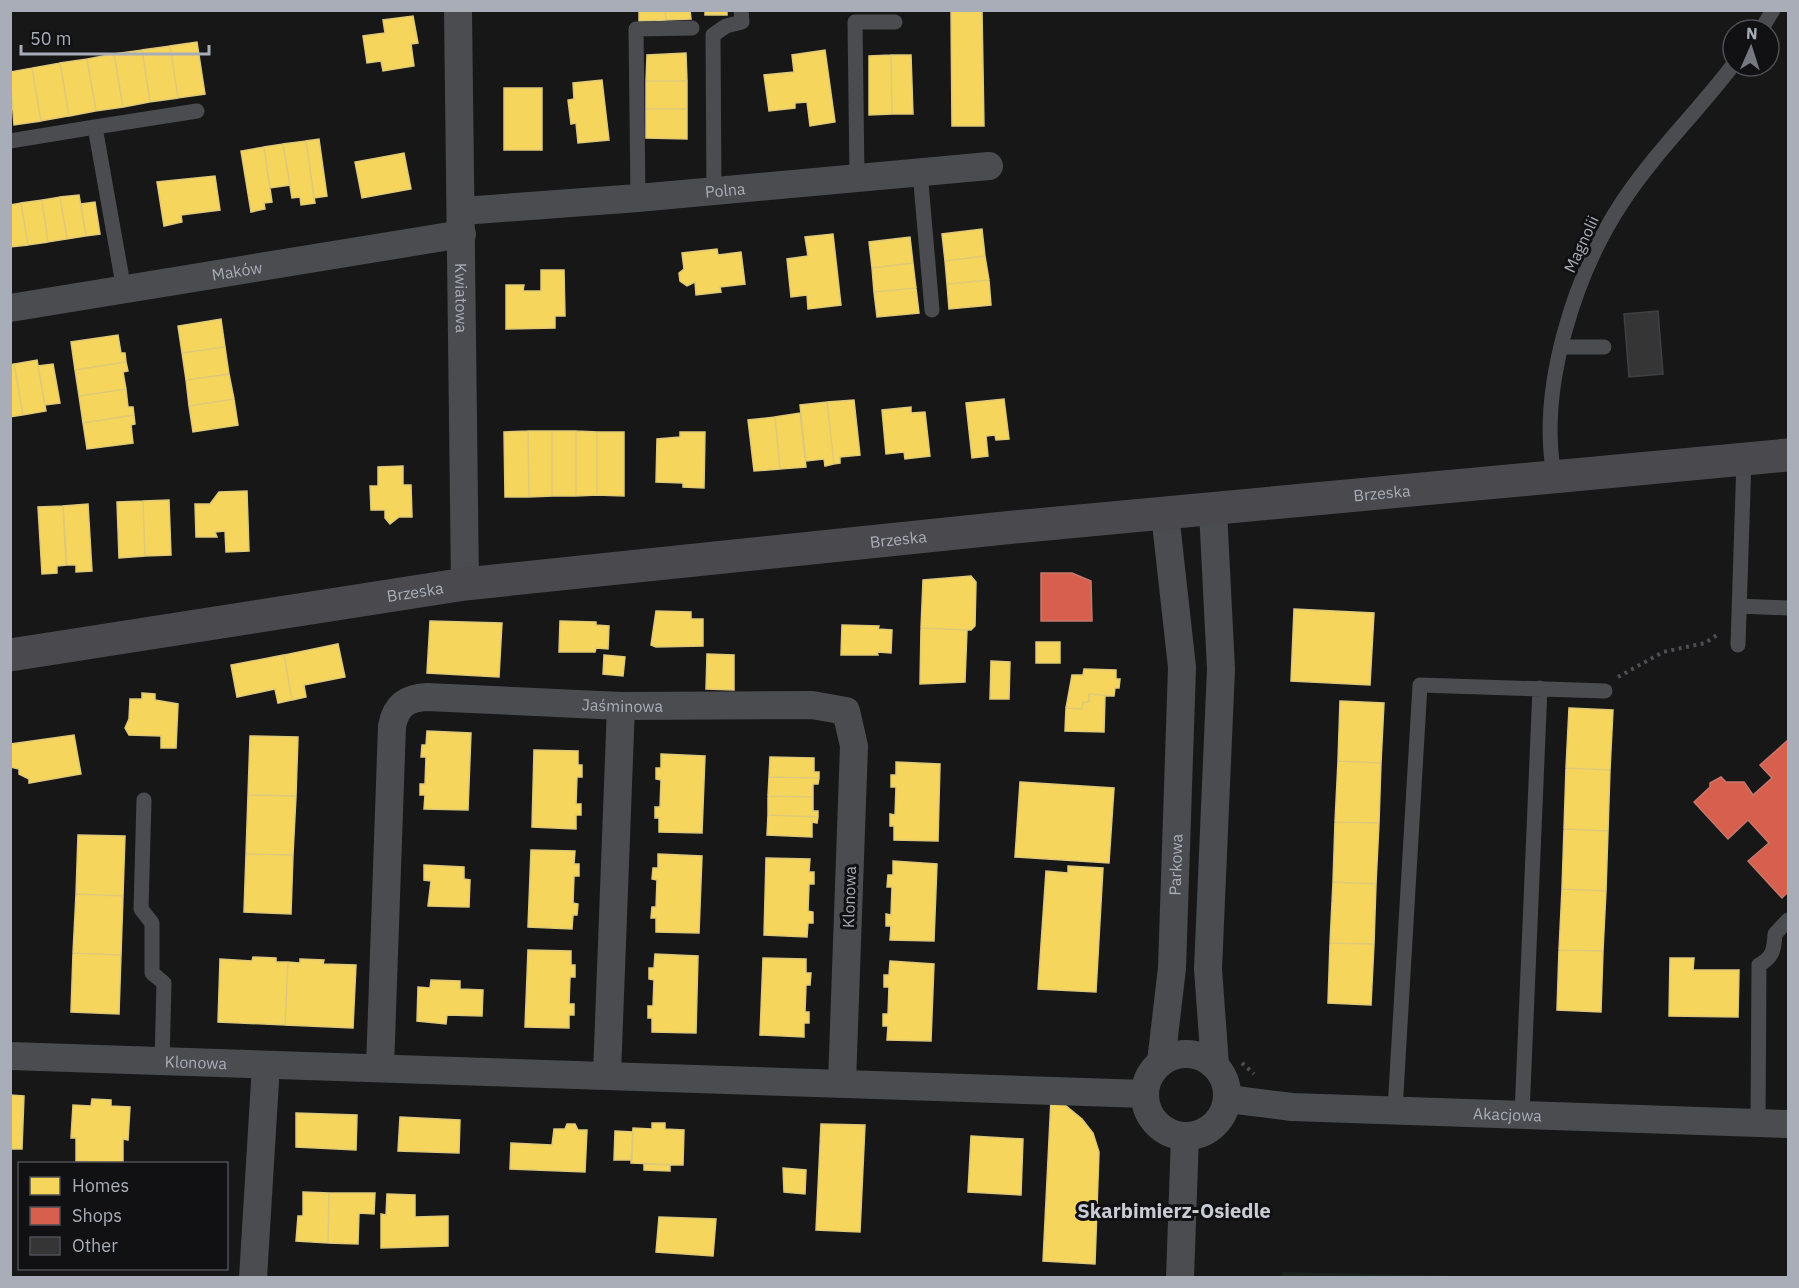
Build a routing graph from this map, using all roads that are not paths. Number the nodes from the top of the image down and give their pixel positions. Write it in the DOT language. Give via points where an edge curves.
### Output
graph roads {
  1 [pos="458,10"];
  2 [pos="741,10"];
  3 [pos="895,22"];
  4 [pos="692,28"];
  5 [pos="1723,78"];
  6 [pos="197,111"];
  7 [pos="95,127"];
  8 [pos="10,141"];
  9 [pos="989,166"];
  10 [pos="920,172"];
  11 [pos="857,178"];
  12 [pos="714,191"];
  13 [pos="638,198"];
  14 [pos="462,223"];
  15 [pos="124,290"];
  16 [pos="10,308"];
  17 [pos="932,310"];
  18 [pos="1561,347"];
  19 [pos="1604,347"];
  20 [pos="1788,455"];
  21 [pos="1744,459"];
  22 [pos="1554,475"];
  23 [pos="1213,511"];
  24 [pos="1165,514"];
  25 [pos="465,584"];
  26 [pos="1739,606"];
  27 [pos="1788,608"];
  28 [pos="1738,645"];
  29 [pos="10,656"];
  30 [pos="1182,667"];
  31 [pos="1221,669"];
  32 [pos="1540,688"];
  33 [pos="1605,691"];
  34 [pos="621,706"];
  35 [pos="846,711"];
  36 [pos="144,800"];
  37 [pos="1175,889"];
  38 [pos="1211,891"];
  39 [pos="1788,920"];
  40 [pos="10,1056"];
  41 [pos="162,1062"];
  42 [pos="1161,1062"];
  43 [pos="266,1065"];
  44 [pos="1215,1065"];
  45 [pos="380,1068"];
  46 [pos="607,1074"];
  47 [pos="842,1083"];
  48 [pos="1144,1094"];
  49 [pos="1228,1100"];
  50 [pos="1395,1110"];
  51 [pos="1522,1114"];
  52 [pos="1758,1123"];
  53 [pos="1788,1124"];
  54 [pos="1185,1136"];
  55 [pos="253,1278"];
  56 [pos="1180,1278"];
  1 -- 14 [label="street, Kwiatowa"];
  2 -- 12 [label="lane" via="742,22 712,35"];
  3 -- 11 [label="lane" via="855,22"];
  4 -- 13 [label="lane" via="636,29"];
  5 -- 18 [label="lane, Magnolii" via="1624,200 1598,244"];
  6 -- 7 [label="lane"];
  7 -- 8 [label="lane"];
  7 -- 15 [label="lane"];
  9 -- 10 [label="street, Polna"];
  10 -- 11 [label="street, Polna"];
  10 -- 17 [label="lane"];
  11 -- 12 [label="street, Polna"];
  12 -- 13 [label="street, Polna"];
  13 -- 14 [label="street, Polna"];
  14 -- 15 [label="street, Maków"];
  14 -- 25 [label="street, Kwiatowa"];
  15 -- 16 [label="street, Maków"];
  18 -- 19 [label="lane"];
  18 -- 22 [label="lane, Magnolii" via="1551,412"];
  20 -- 21 [label="street, Brzeska"];
  21 -- 22 [label="street, Brzeska"];
  21 -- 26 [label="lane"];
  22 -- 23 [label="street, Brzeska"];
  23 -- 24 [label="street, Brzeska"];
  23 -- 31 [label="street"];
  24 -- 25 [label="street, Brzeska"];
  24 -- 30 [label="street, Parkowa"];
  25 -- 29 [label="street, Brzeska"];
  26 -- 27 [label="lane"];
  26 -- 28 [label="lane"];
  30 -- 31 [label="street"];
  30 -- 37 [label="street, Parkowa"];
  31 -- 38 [label="street"];
  32 -- 33 [label="lane"];
  32 -- 50 [label="lane" via="1420,685"];
  32 -- 51 [label="lane"];
  34 -- 35 [label="street, Jaśminowa" via="812,705"];
  34 -- 45 [label="street, Jaśminowa" via="412,698 395,713"];
  34 -- 46 [label="street"];
  35 -- 47 [label="street, Klonowa" via="854,746"];
  36 -- 41 [label="lane" via="141,909 152,923 152,973 164,983"];
  37 -- 38 [label="street"];
  37 -- 42 [label="street, Parkowa" via="1172,968"];
  38 -- 44 [label="street" via="1208,969"];
  39 -- 52 [label="lane" via="1775,934 1774,951 1759,966"];
  40 -- 41 [label="street, Klonowa"];
  41 -- 43 [label="street, Klonowa"];
  42 -- 44 [label="street" via="1182,1053 1194,1054"];
  42 -- 48 [label="street" via="1149,1076"];
  43 -- 45 [label="street, Klonowa"];
  43 -- 55 [label="street"];
  44 -- 49 [label="street" via="1225,1081"];
  45 -- 46 [label="street, Klonowa"];
  46 -- 47 [label="street, Klonowa"];
  47 -- 48 [label="street, Klonowa"];
  48 -- 54 [label="street" via="1152,1119 1161,1128"];
  49 -- 50 [label="street, Akacjowa" via="1292,1107"];
  49 -- 54 [label="street" via="1224,1112 1209,1130"];
  50 -- 51 [label="street, Akacjowa"];
  51 -- 52 [label="street, Akacjowa"];
  52 -- 53 [label="street, Akacjowa"];
  54 -- 56 [label="street"];
}
